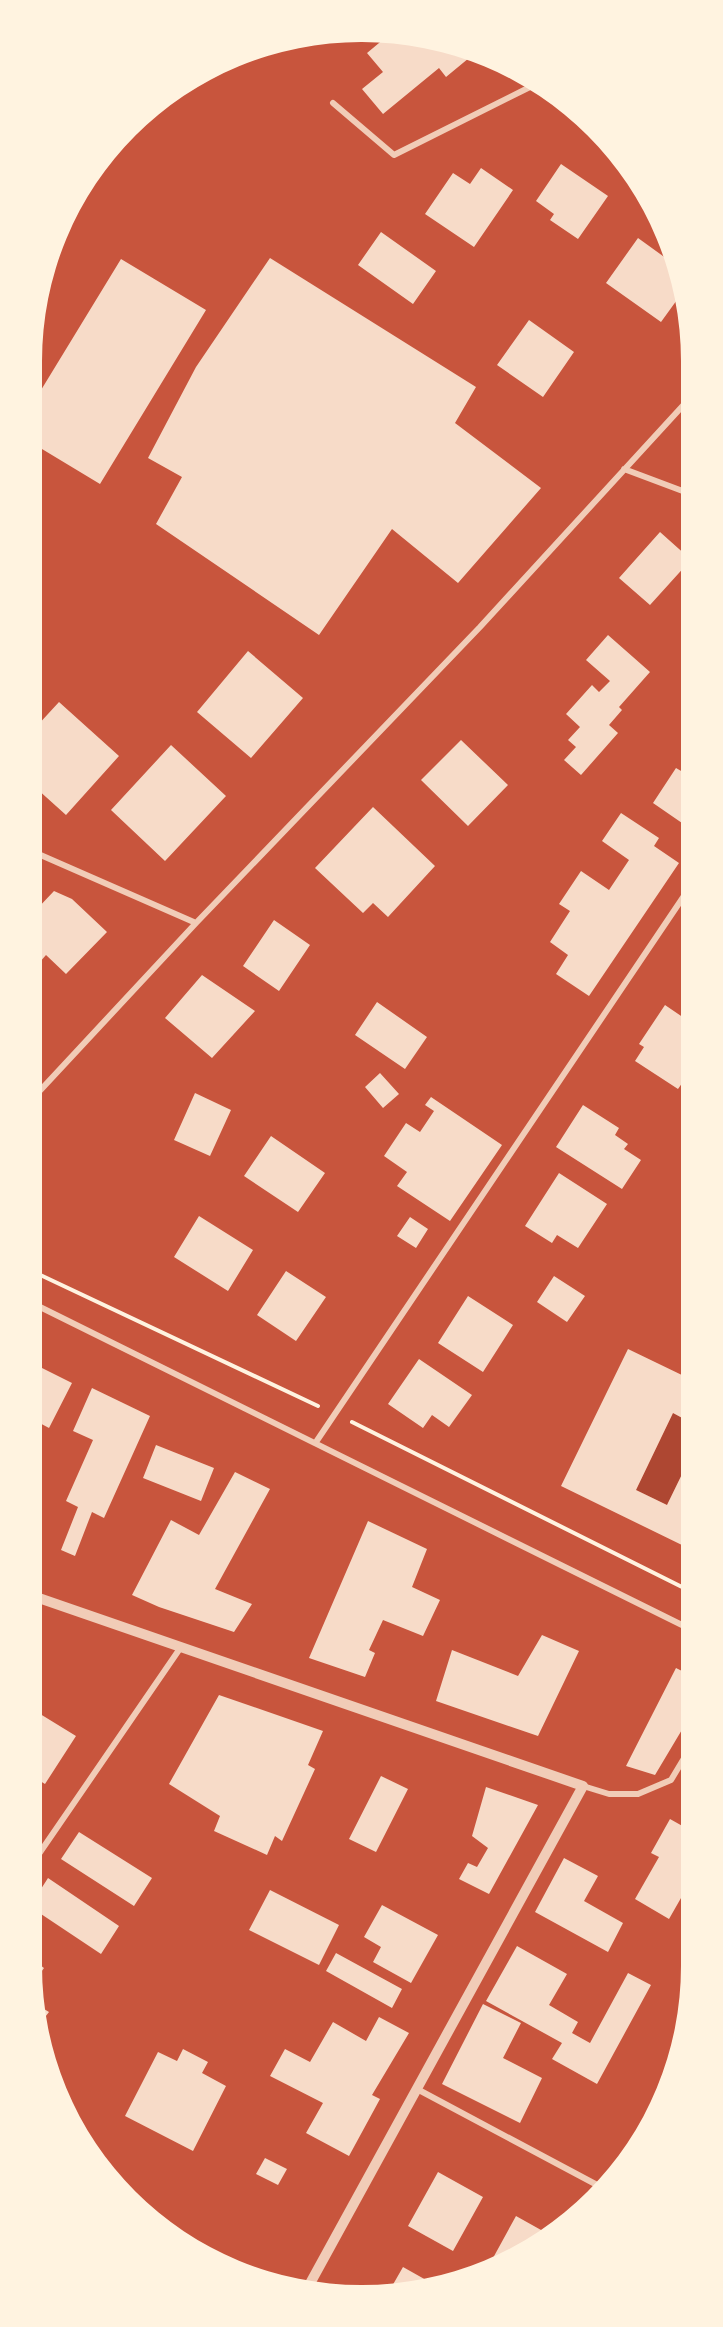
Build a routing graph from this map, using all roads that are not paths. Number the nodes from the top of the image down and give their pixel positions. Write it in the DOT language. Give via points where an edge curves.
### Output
graph roads {
  1 [pos="527,89"];
  2 [pos="333,104"];
  3 [pos="681,407"];
  4 [pos="624,469"];
  5 [pos="681,490"];
  6 [pos="42,856"];
  7 [pos="681,899"];
  8 [pos="196,923"];
  9 [pos="42,1088"];
  10 [pos="42,1308"];
  11 [pos="316,1442"];
  12 [pos="42,1599"];
  13 [pos="681,1624"];
  14 [pos="181,1647"];
  15 [pos="681,1763"];
  16 [pos="583,1786"];
  17 [pos="42,1849"];
  18 [pos="417,2089"];
  19 [pos="594,2184"];
  20 [pos="312,2281"];
  1 -- 2 [label="street" via="394,155"];
  3 -- 4 [label="street"];
  4 -- 5 [label="street"];
  4 -- 8 [label="street" via="480,627"];
  6 -- 8 [label="street"];
  7 -- 11 [label="street"];
  8 -- 9 [label="street"];
  10 -- 11 [label="street"];
  11 -- 13 [label="street"];
  12 -- 14 [label="street"];
  14 -- 16 [label="street"];
  14 -- 17 [label="street"];
  15 -- 16 [label="street" via="671,1780 638,1794 609,1794"];
  16 -- 18 [label="street"];
  18 -- 19 [label="street"];
  18 -- 20 [label="street"];
}
